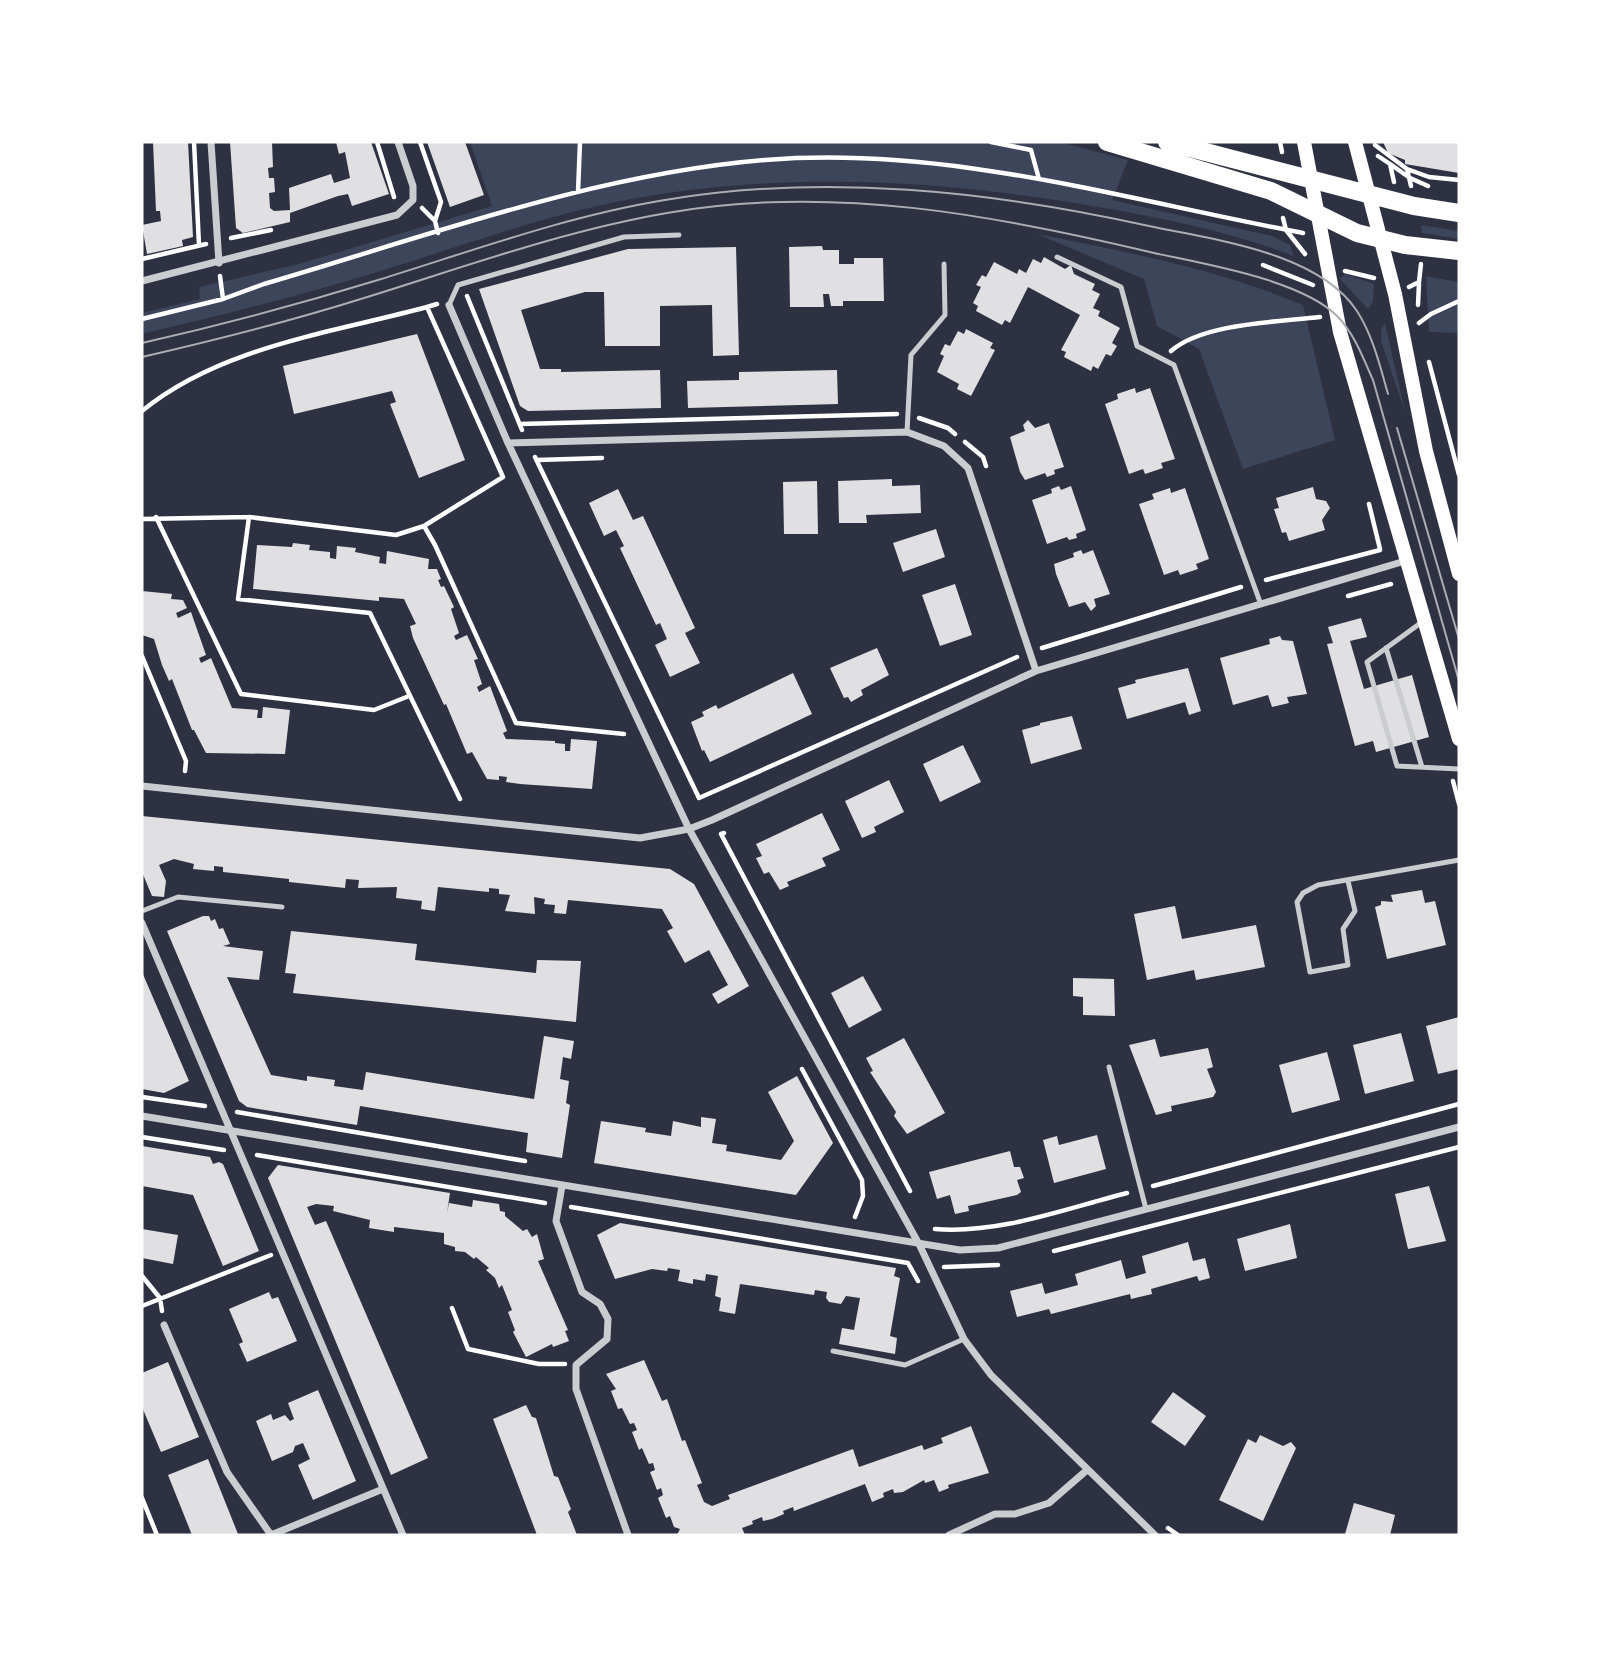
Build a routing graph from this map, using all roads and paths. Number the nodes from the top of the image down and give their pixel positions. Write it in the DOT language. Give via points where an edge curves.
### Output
graph roads {
  1 [pos="194,142"];
  2 [pos="211,142"];
  3 [pos="377,142"];
  4 [pos="398,142"];
  5 [pos="419,142"];
  6 [pos="580,142"];
  7 [pos="991,142"];
  8 [pos="1028,142"];
  9 [pos="1107,142"];
  10 [pos="1167,142"];
  11 [pos="1304,142"];
  12 [pos="1355,142"];
  13 [pos="1371,142"];
  14 [pos="1379,142"];
  15 [pos="1031,150"];
  16 [pos="1386,156"];
  17 [pos="1406,169"];
  18 [pos="1309,177"];
  19 [pos="1039,179"];
  20 [pos="1459,180"];
  21 [pos="1436,188"];
  22 [pos="578,192"];
  23 [pos="1368,193"];
  24 [pos="413,200"];
  25 [pos="383,201"];
  26 [pos="1459,213"];
  27 [pos="1317,216"];
  28 [pos="435,221"];
  29 [pos="281,228"];
  30 [pos="1286,230"];
  31 [pos="439,233"];
  32 [pos="679,235"];
  33 [pos="1381,240"];
  34 [pos="216,241"];
  35 [pos="199,245"];
  36 [pos="1459,251"];
  37 [pos="1057,257"];
  38 [pos="142,259"];
  39 [pos="219,263"];
  40 [pos="944,264"];
  41 [pos="1263,265"];
  42 [pos="142,281"];
  43 [pos="1419,282"];
  44 [pos="1313,285"];
  45 [pos="223,299"];
  46 [pos="1459,301"];
  47 [pos="450,302"];
  48 [pos="427,307"];
  49 [pos="1321,317"];
  50 [pos="142,319"];
  51 [pos="1419,323"];
  52 [pos="1422,336"];
  53 [pos="1183,340"];
  54 [pos="1426,349"];
  55 [pos="142,411"];
  56 [pos="908,414"];
  57 [pos="520,424"];
  58 [pos="907,432"];
  59 [pos="508,443"];
  60 [pos="528,443"];
  61 [pos="605,458"];
  62 [pos="537,460"];
  63 [pos="987,470"];
  64 [pos="1459,475"];
  65 [pos="156,517"];
  66 [pos="249,517"];
  67 [pos="142,519"];
  68 [pos="424,526"];
  69 [pos="1405,561"];
  70 [pos="1459,574"];
  71 [pos="1391,584"];
  72 [pos="1339,598"];
  73 [pos="1261,602"];
  74 [pos="1424,620"];
  75 [pos="1042,634"];
  76 [pos="1009,646"];
  77 [pos="1046,647"];
  78 [pos="1386,648"];
  79 [pos="142,656"];
  80 [pos="1014,659"];
  81 [pos="1036,671"];
  82 [pos="409,696"];
  83 [pos="624,734"];
  84 [pos="1459,739"];
  85 [pos="1422,767"];
  86 [pos="1459,769"];
  87 [pos="185,771"];
  88 [pos="142,786"];
  89 [pos="699,798"];
  90 [pos="460,799"];
  91 [pos="733,828"];
  92 [pos="690,829"];
  93 [pos="1459,860"];
  94 [pos="1348,881"];
  95 [pos="282,907"];
  96 [pos="142,911"];
  97 [pos="142,923"];
  98 [pos="798,1061"];
  99 [pos="1109,1067"];
  100 [pos="200,1094"];
  101 [pos="142,1097"];
  102 [pos="1459,1104"];
  103 [pos="206,1107"];
  104 [pos="221,1110"];
  105 [pos="142,1116"];
  106 [pos="1459,1127"];
  107 [pos="229,1130"];
  108 [pos="142,1137"];
  109 [pos="239,1152"];
  110 [pos="531,1162"];
  111 [pos="562,1186"];
  112 [pos="1141,1189"];
  113 [pos="916,1204"];
  114 [pos="559,1205"];
  115 [pos="1146,1209"];
  116 [pos="842,1215"];
  117 [pos="856,1217"];
  118 [pos="869,1219"];
  119 [pos="853,1235"];
  120 [pos="920,1246"];
  121 [pos="939,1248"];
  122 [pos="282,1251"];
  123 [pos="850,1254"];
  124 [pos="142,1276"];
  125 [pos="953,1279"];
  126 [pos="920,1286"];
  127 [pos="160,1298"];
  128 [pos="142,1306"];
  129 [pos="452,1308"];
  130 [pos="164,1325"];
  131 [pos="964,1339"];
  132 [pos="833,1351"];
  133 [pos="576,1365"];
  134 [pos="1087,1470"];
  135 [pos="383,1489"];
  136 [pos="142,1498"];
  137 [pos="1165,1526"];
  138 [pos="157,1535"];
  139 [pos="271,1535"];
  140 [pos="403,1535"];
  141 [pos="628,1535"];
  142 [pos="949,1535"];
  143 [pos="1156,1535"];
  144 [pos="1178,1535"];
  1 -- 35 [label="path"];
  2 -- 34 [label="street"];
  3 -- 25 [label="path" via="396,197"];
  4 -- 24 [label="street" via="413,186"];
  5 -- 28 [label="path" via="441,202"];
  6 -- 22 [label="path"];
  7 -- 15 [label="path"];
  8 -- 15 [label="path"];
  9 -- 27 [label="main road" via="1271,191"];
  10 -- 18 [label="main road"];
  11 -- 18 [label="main road"];
  12 -- 23 [label="main road"];
  13 -- 16 [label="path"];
  14 -- 16 [label="path"];
  15 -- 19 [label="path"];
  16 -- 21 [label="path" via="1410,178"];
  17 -- 20 [label="path"];
  18 -- 23 [label="main road"];
  18 -- 27 [label="main road"];
  19 -- 22 [label="path" via="878,160 766,160 662,173"];
  19 -- 30 [label="path"];
  22 -- 31 [label="path"];
  23 -- 26 [label="main road"];
  23 -- 33 [label="main road"];
  24 -- 28 [label="path"];
  24 -- 39 [label="street" via="397,215"];
  27 -- 33 [label="main road"];
  27 -- 69 [label="main road" via="1340,332"];
  28 -- 31 [label="path"];
  29 -- 34 [label="path"];
  31 -- 45 [label="path"];
  32 -- 47 [label="lane" via="624,237 457,285"];
  33 -- 36 [label="main road"];
  33 -- 70 [label="main road" via="1426,451"];
  34 -- 35 [label="path"];
  34 -- 39 [label="street"];
  35 -- 38 [label="path"];
  37 -- 73 [label="lane" via="1121,287 1137,346 1174,365"];
  39 -- 42 [label="street"];
  39 -- 45 [label="path"];
  40 -- 56 [label="lane" via="945,315 911,355"];
  41 -- 44 [label="path"];
  43 -- 51 [label="path"];
  45 -- 50 [label="path"];
  46 -- 51 [label="path"];
  47 -- 48 [label="path"];
  47 -- 57 [label="path" via="466,294"];
  47 -- 59 [label="street"];
  48 -- 55 [label="path" via="260,351 201,372"];
  48 -- 68 [label="path" via="503,477"];
  49 -- 53 [label="path" via="1249,325"];
  51 -- 52 [label="path"];
  54 -- 64 [label="path"];
  56 -- 57 [label="path"];
  56 -- 58 [label="lane"];
  56 -- 63 [label="path" via="948,428 983,457"];
  57 -- 60 [label="path"];
  58 -- 60 [label="street"];
  58 -- 81 [label="street" via="944,446 968,468"];
  59 -- 60 [label="street"];
  59 -- 92 [label="street"];
  60 -- 62 [label="path"];
  61 -- 62 [label="path"];
  62 -- 89 [label="path"];
  65 -- 66 [label="path"];
  65 -- 67 [label="path"];
  65 -- 82 [label="path" via="241,694 374,710"];
  66 -- 68 [label="path" via="396,535"];
  66 -- 82 [label="path" via="238,599 370,613"];
  68 -- 83 [label="path" via="516,723"];
  69 -- 73 [label="street"];
  69 -- 74 [label="main road"];
  71 -- 72 [label="path"];
  73 -- 81 [label="street"];
  74 -- 78 [label="lane"];
  74 -- 84 [label="main road"];
  75 -- 77 [label="path"];
  76 -- 80 [label="path"];
  78 -- 85 [label="lane"];
  78 -- 85 [label="lane" via="1367,662 1397,766"];
  79 -- 87 [label="path" via="186,761"];
  81 -- 92 [label="street"];
  82 -- 90 [label="path"];
  85 -- 86 [label="lane"];
  88 -- 92 [label="street" via="640,838"];
  91 -- 113 [label="path" via="720,834"];
  92 -- 120 [label="street"];
  93 -- 94 [label="lane"];
  94 -- 94 [label="lane" via="1318,886 1303,893 1297,902 1310,972 1349,965 1343,929 1355,911"];
  95 -- 96 [label="lane" via="178,897"];
  97 -- 104 [label="street"];
  98 -- 117 [label="path" via="862,1180 863,1196"];
  99 -- 112 [label="lane"];
  100 -- 103 [label="path"];
  101 -- 103 [label="path"];
  102 -- 112 [label="path"];
  103 -- 104 [label="path"];
  104 -- 107 [label="street"];
  104 -- 110 [label="path"];
  105 -- 107 [label="street"];
  106 -- 115 [label="street"];
  107 -- 109 [label="street"];
  107 -- 111 [label="street"];
  108 -- 109 [label="path"];
  109 -- 114 [label="path"];
  109 -- 122 [label="street"];
  111 -- 114 [label="street"];
  111 -- 119 [label="street"];
  112 -- 115 [label="lane"];
  112 -- 121 [label="path" via="993,1228 929,1228"];
  114 -- 123 [label="path"];
  114 -- 133 [label="street" via="556,1221 582,1292 600,1304 608,1319 607,1339"];
  115 -- 121 [label="street" via="998,1248"];
  116 -- 117 [label="path"];
  117 -- 118 [label="path"];
  117 -- 119 [label="path"];
  119 -- 120 [label="street"];
  119 -- 123 [label="path"];
  120 -- 121 [label="street"];
  120 -- 131 [label="street"];
  121 -- 125 [label="path"];
  122 -- 127 [label="path"];
  122 -- 135 [label="street"];
  123 -- 126 [label="path" via="908,1263"];
  124 -- 127 [label="path"];
  127 -- 128 [label="path"];
  127 -- 130 [label="path"];
  129 -- 133 [label="path" via="468,1349 538,1364"];
  130 -- 139 [label="street" via="227,1472"];
  131 -- 132 [label="lane" via="905,1365"];
  131 -- 134 [label="street" via="991,1375"];
  133 -- 141 [label="street" via="576,1389"];
  134 -- 142 [label="street" via="1049,1503 1015,1514 995,1514"];
  134 -- 143 [label="street"];
  135 -- 139 [label="street"];
  135 -- 140 [label="street"];
  136 -- 138 [label="path"];
  137 -- 144 [label="path"];
}
